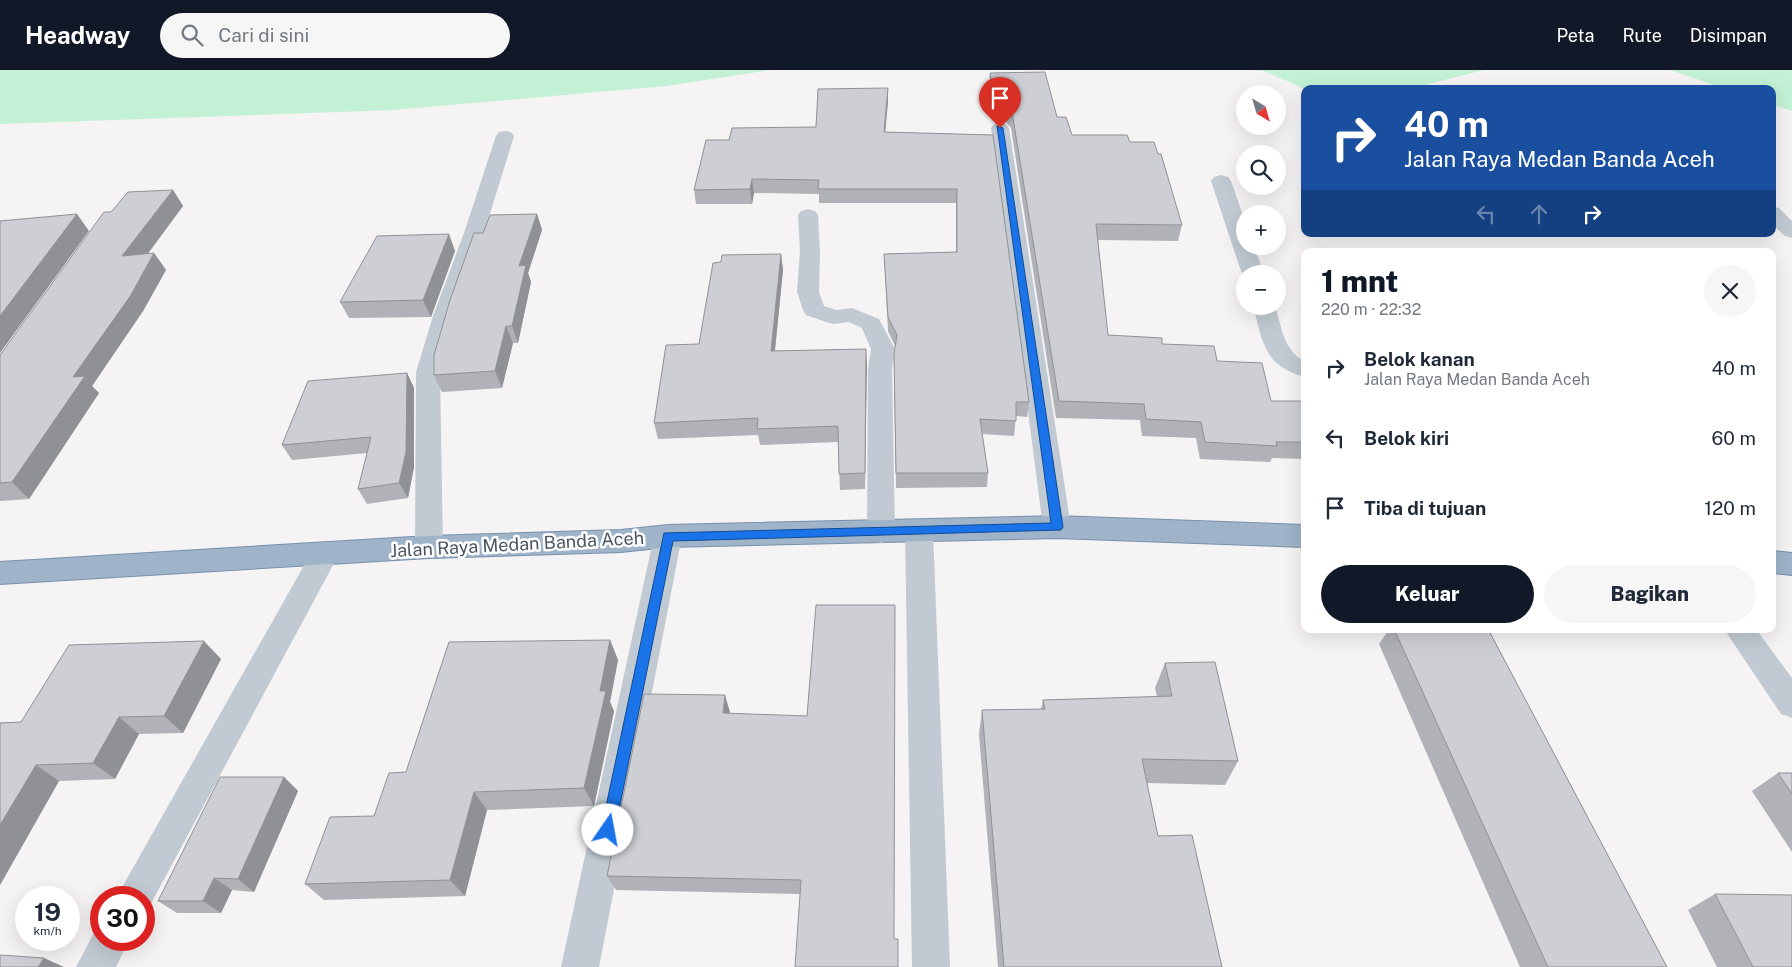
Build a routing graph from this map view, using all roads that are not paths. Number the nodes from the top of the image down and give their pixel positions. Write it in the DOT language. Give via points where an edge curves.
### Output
graph roads {
  1 [pos="1000,128"];
  2 [pos="505,136"];
  3 [pos="1222,181"];
  4 [pos="808,215"];
  5 [pos="1776,216"];
  6 [pos="1792,232"];
  7 [pos="1250,265"];
  8 [pos="1267,315"];
  9 [pos="1301,368"];
  10 [pos="1057,527"];
  11 [pos="919,531"];
  12 [pos="882,532"];
  13 [pos="668,536"];
  14 [pos="1301,536"];
  15 [pos="429,547"];
  16 [pos="325,554"];
  17 [pos="1776,562"];
  18 [pos="1792,564"];
  19 [pos="0,573"];
  20 [pos="1742,633"];
  21 [pos="1792,704"];
  22 [pos="141,886"];
  23 [pos="104,951"];
  24 [pos="95,967"];
  25 [pos="580,967"];
  26 [pos="931,967"];
  1 -- 10 [label="street"];
  2 -- 15 [label="street" via="428,372"];
  3 -- 7 [label="street"];
  4 -- 12 [label="street" via="808,292 814,310 834,316 852,315 871,324 884,350 880,369"];
  5 -- 6 [label="street"];
  8 -- 9 [label="street" via="1279,356"];
  10 -- 11 [label="highway, Jalan Raya Medan Banda Aceh"];
  10 -- 14 [label="highway, Jalan Raya Medan Banda Aceh"];
  11 -- 12 [label="highway, Jalan Raya Medan Banda Aceh"];
  11 -- 26 [label="street"];
  12 -- 13 [label="highway, Jalan Raya Medan Banda Aceh"];
  13 -- 15 [label="highway, Jalan Raya Medan Banda Aceh" via="621,541"];
  13 -- 25 [label="street"];
  15 -- 16 [label="highway, Jalan Raya Medan Banda Aceh"];
  16 -- 19 [label="highway, Jalan Raya Medan Banda Aceh"];
  16 -- 22 [label="street"];
  17 -- 18 [label="highway"];
  20 -- 21 [label="street"];
  23 -- 24 [label="street"];
}
